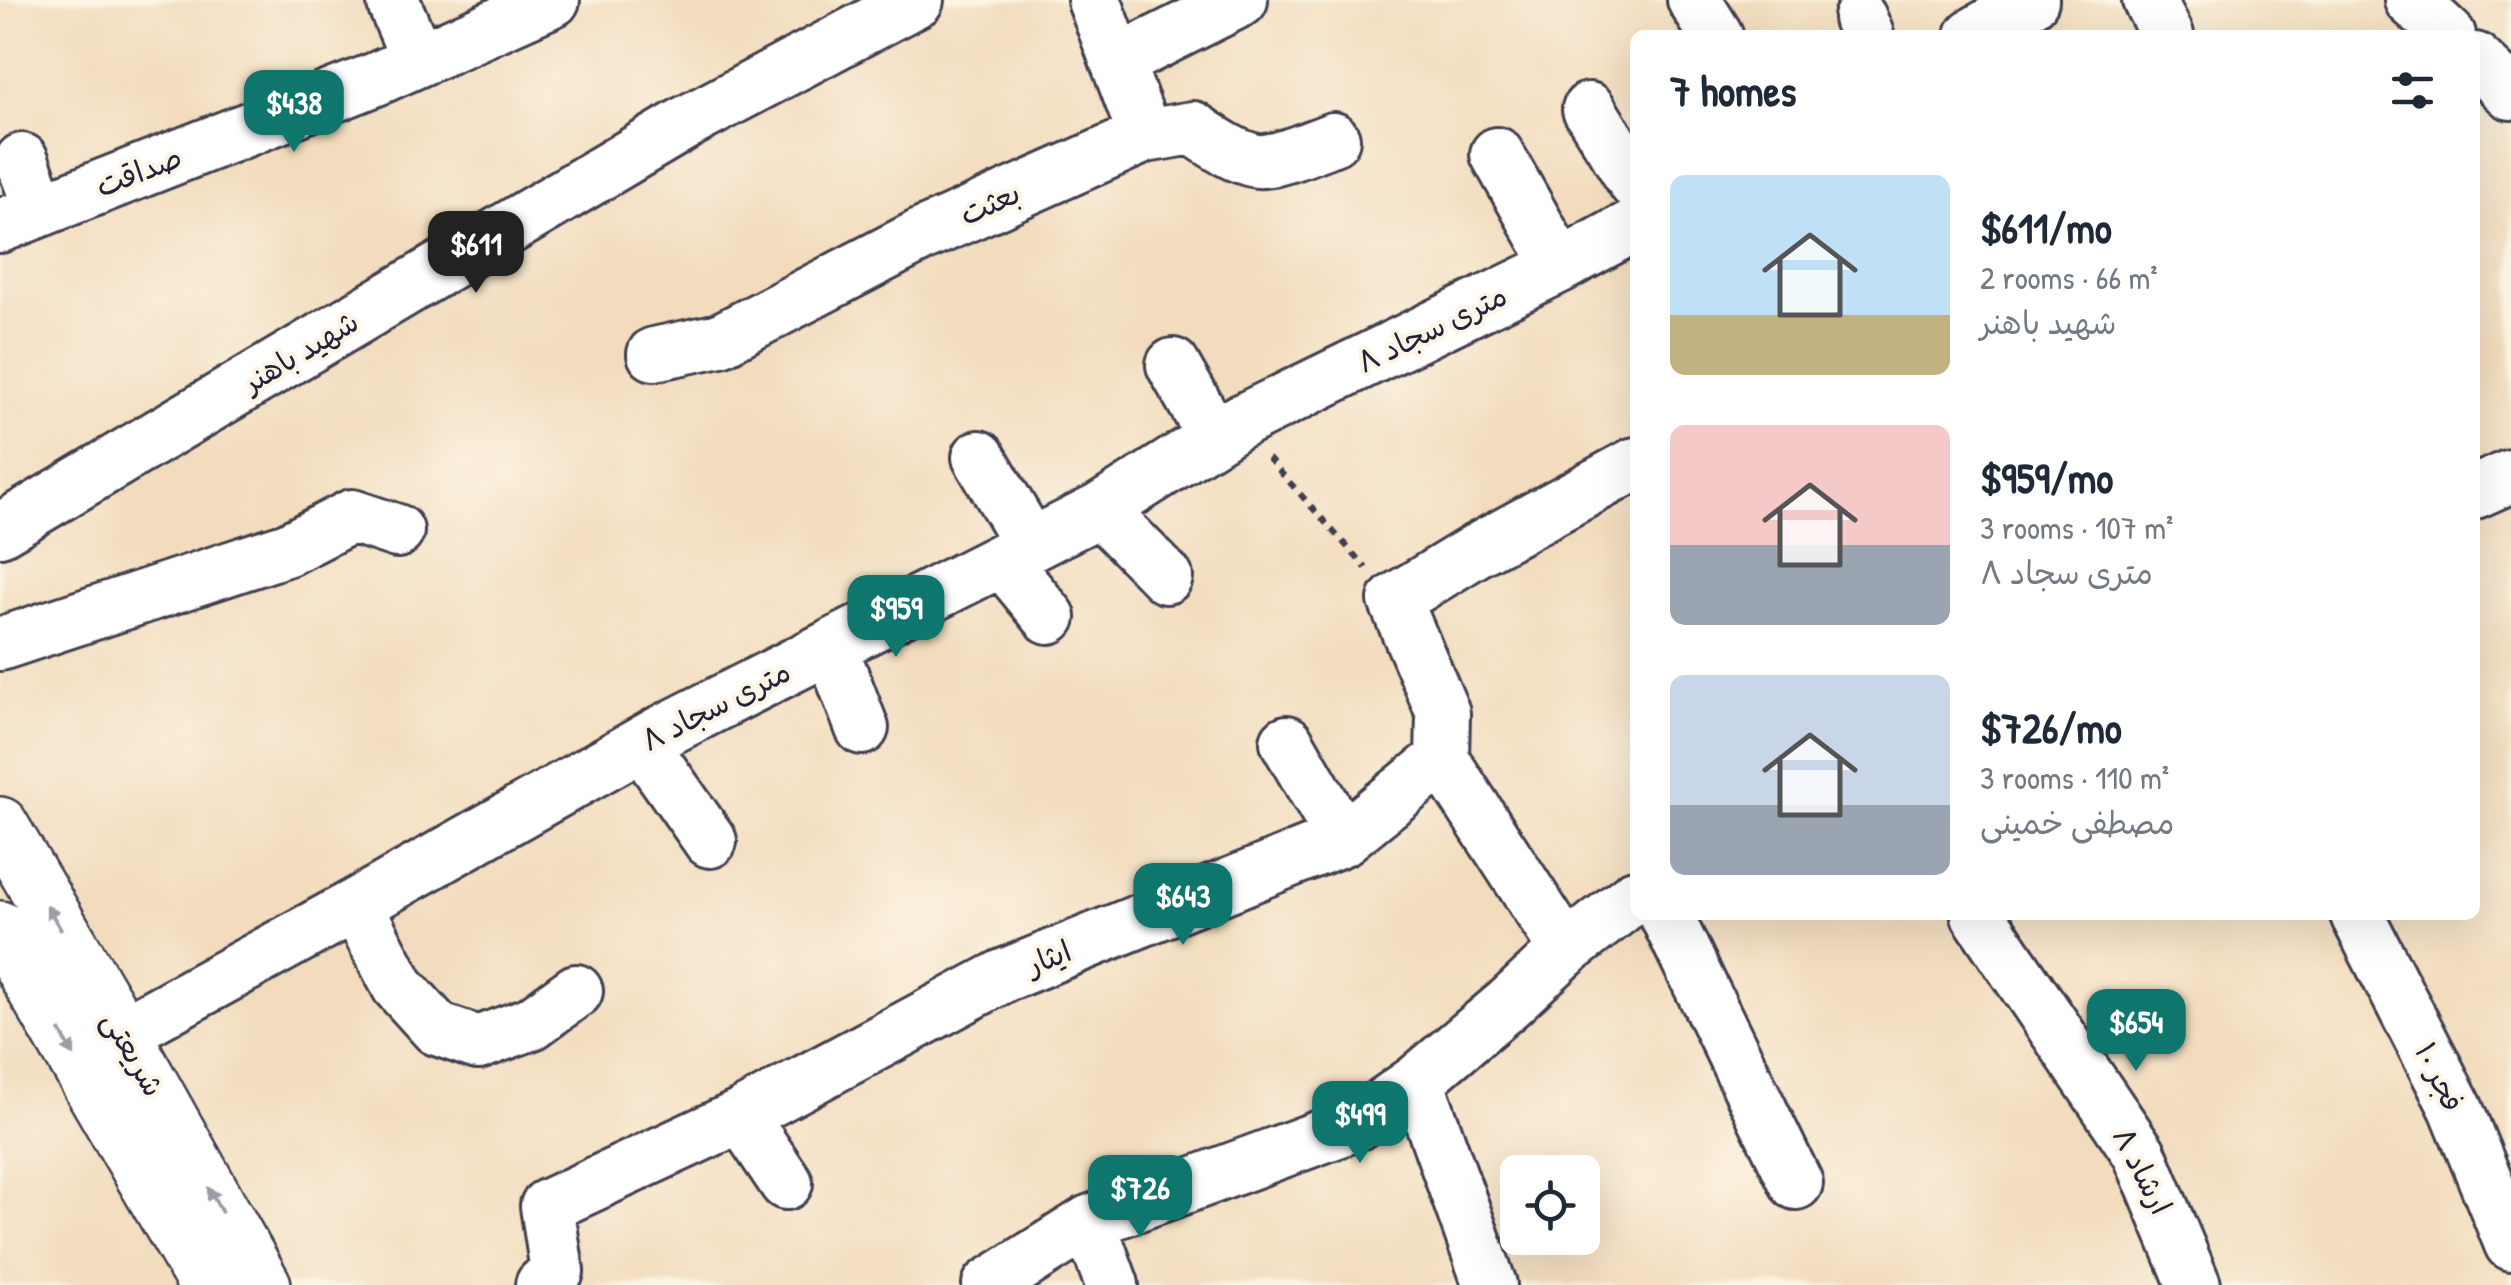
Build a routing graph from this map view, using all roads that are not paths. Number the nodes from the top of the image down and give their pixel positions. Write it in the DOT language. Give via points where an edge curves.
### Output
graph roads {
  1 [pos="553,0"];
  2 [pos="917,0"];
  3 [pos="1094,0"];
  4 [pos="1241,0"];
  5 [pos="1694,0"];
  6 [pos="2149,0"];
  7 [pos="2412,0"];
  8 [pos="394,4"];
  9 [pos="1713,30"];
  10 [pos="2164,30"];
  11 [pos="2444,30"];
  12 [pos="418,60"];
  13 [pos="1118,62"];
  14 [pos="1589,109"];
  15 [pos="1145,136"];
  16 [pos="1333,139"];
  17 [pos="1497,154"];
  18 [pos="22,160"];
  19 [pos="1630,175"];
  20 [pos="20,218"];
  21 [pos="1630,228"];
  22 [pos="1560,266"];
  23 [pos="654,354"];
  24 [pos="1173,365"];
  25 [pos="1226,430"];
  26 [pos="979,458"];
  27 [pos="1630,467"];
  28 [pos="1100,510"];
  29 [pos="0,530"];
  30 [pos="397,531"];
  31 [pos="1017,553"];
  32 [pos="1166,576"];
  33 [pos="1049,618"];
  34 [pos="0,644"];
  35 [pos="831,647"];
  36 [pos="862,728"];
  37 [pos="1287,742"];
  38 [pos="642,744"];
  39 [pos="1442,758"];
  40 [pos="0,824"];
  41 [pos="1342,838"];
  42 [pos="710,841"];
  43 [pos="1630,900"];
  44 [pos="356,905"];
  45 [pos="1668,920"];
  46 [pos="1981,920"];
  47 [pos="2360,920"];
  48 [pos="0,929"];
  49 [pos="1566,950"];
  50 [pos="576,991"];
  51 [pos="122,1033"];
  52 [pos="1417,1082"];
  53 [pos="740,1116"];
  54 [pos="1796,1182"];
  55 [pos="786,1183"];
  56 [pos="1090,1222"];
  57 [pos="2511,1244"];
  58 [pos="207,1285"];
  59 [pos="263,1285"];
  60 [pos="542,1285"];
  61 [pos="989,1285"];
  62 [pos="1112,1285"];
  63 [pos="1490,1285"];
  64 [pos="2194,1285"];
  1 -- 12 [label="street, صداقت"];
  2 -- 29 [label="street, شهید باهنر" via="687,122"];
  3 -- 13 [label="street"];
  4 -- 13 [label="street"];
  5 -- 9 [label="street"];
  6 -- 10 [label="street"];
  7 -- 11 [label="street"];
  8 -- 12 [label="street"];
  12 -- 20 [label="street, صداقت"];
  13 -- 15 [label="street"];
  14 -- 19 [label="street"];
  15 -- 16 [label="street, بعثت" via="1193,128 1258,161"];
  15 -- 23 [label="street, بعثت" via="924,234 720,340"];
  17 -- 22 [label="street"];
  18 -- 20 [label="street"];
  21 -- 22 [label="street, ۸ متری سجاد"];
  22 -- 25 [label="street, ۸ متری سجاد"];
  24 -- 25 [label="street"];
  25 -- 28 [label="street, ۸ متری سجاد"];
  26 -- 31 [label="street"];
  27 -- 39 [label="street" via="1395,600 1443,713"];
  28 -- 31 [label="street, ۸ متری سجاد"];
  28 -- 32 [label="street"];
  30 -- 34 [label="street" via="352,516 288,548"];
  31 -- 33 [label="street"];
  31 -- 35 [label="street, ۸ متری سجاد"];
  35 -- 36 [label="street"];
  35 -- 38 [label="street, ۸ متری سجاد"];
  37 -- 41 [label="street"];
  38 -- 42 [label="street"];
  38 -- 44 [label="street, ۸ متری سجاد"];
  39 -- 41 [label="street, ایثار"];
  39 -- 49 [label="street"];
  51 -- 40 [label="main road, شریعتی, one-way"];
  41 -- 53 [label="street, ایثار" via="1002,976"];
  43 -- 49 [label="street"];
  44 -- 50 [label="street" via="398,986 437,1029 478,1044 532,1023"];
  44 -- 51 [label="street, ۸ متری سجاد"];
  45 -- 54 [label="street"];
  46 -- 64 [label="street, ارشاد ۸" via="2138,1154"];
  47 -- 57 [label="street, فجر ۱۰" via="2456,1108"];
  48 -- 58 [label="main road, شریعتی, one-way"];
  49 -- 52 [label="street"];
  59 -- 51 [label="main road, شریعتی, one-way"];
  52 -- 56 [label="street" via="1356,1124"];
  52 -- 63 [label="street"];
  53 -- 55 [label="street"];
  53 -- 60 [label="street, ایثار" via="547,1206 557,1271"];
  56 -- 61 [label="street"];
  56 -- 62 [label="street"];
}
